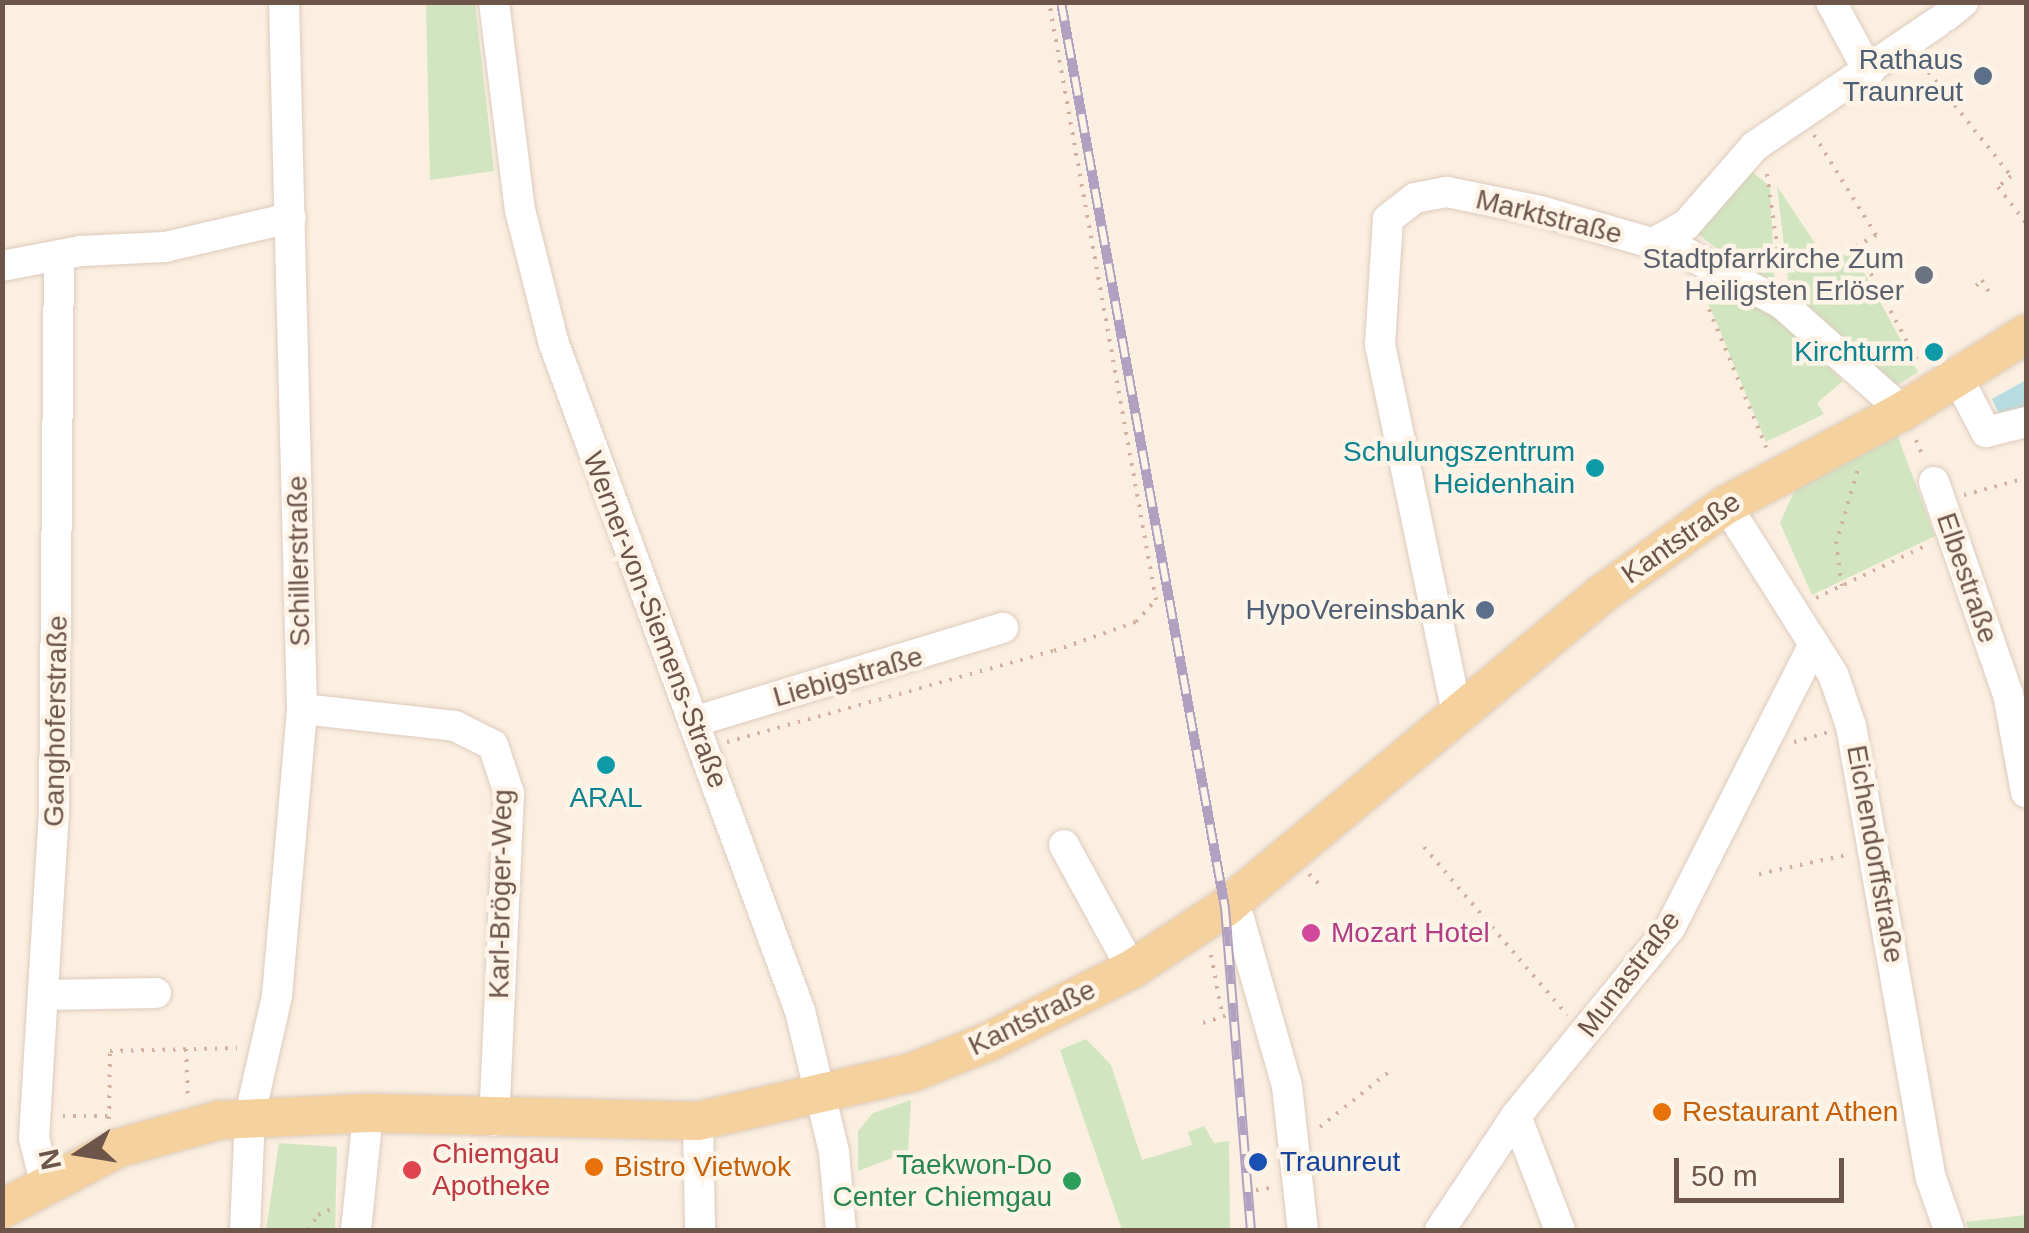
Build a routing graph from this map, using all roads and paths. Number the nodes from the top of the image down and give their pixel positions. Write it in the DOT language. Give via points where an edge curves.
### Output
graph roads {
  1 [pos="284,2"];
  2 [pos="494,2"];
  3 [pos="1048,2"];
  4 [pos="1831,2"];
  5 [pos="1949,13"];
  6 [pos="1907,44"];
  7 [pos="1869,72"];
  8 [pos="1802,114"];
  9 [pos="1755,146"];
  10 [pos="291,218"];
  11 [pos="2026,223"];
  12 [pos="1654,243"];
  13 [pos="1686,253"];
  14 [pos="59,257"];
  15 [pos="2,266"];
  16 [pos="1976,286"];
  17 [pos="1991,296"];
  18 [pos="1781,303"];
  19 [pos="2026,334"];
  20 [pos="1932,394"];
  21 [pos="2026,422"];
  22 [pos="1864,430"];
  23 [pos="1777,473"];
  24 [pos="2026,478"];
  25 [pos="1937,492"];
  26 [pos="1726,505"];
  27 [pos="1952,534"];
  28 [pos="1842,586"];
  29 [pos="1792,609"];
  30 [pos="1002,628"];
  31 [pos="1814,644"];
  32 [pos="302,709"];
  33 [pos="1458,718"];
  34 [pos="1852,726"];
  35 [pos="698,736"];
  36 [pos="1754,762"];
  37 [pos="2026,792"];
  38 [pos="1064,845"];
  39 [pos="1424,847"];
  40 [pos="1875,849"];
  41 [pos="1759,874"];
  42 [pos="1219,912"];
  43 [pos="1132,970"];
  44 [pos="156,992"];
  45 [pos="46,995"];
  46 [pos="1203,1024"];
  47 [pos="1584,1034"];
  48 [pos="186,1049"];
  49 [pos="264,1050"];
  50 [pos="1390,1071"];
  51 [pos="823,1096"];
  52 [pos="368,1113"];
  53 [pos="250,1115"];
  54 [pos="36,1116"];
  55 [pos="1516,1116"];
  56 [pos="494,1121"];
  57 [pos="698,1121"];
  58 [pos="190,1126"];
  59 [pos="1320,1127"];
  60 [pos="113,1132"];
  61 [pos="45,1182"];
  62 [pos="1274,1188"];
  63 [pos="1256,1190"];
  64 [pos="2,1209"];
  65 [pos="245,1230"];
  66 [pos="356,1230"];
  67 [pos="700,1230"];
  68 [pos="841,1230"];
  69 [pos="1303,1230"];
  70 [pos="1440,1230"];
  71 [pos="1560,1230"];
  72 [pos="1949,1230"];
  1 -- 10 [label="street, Schillerstraße"];
  2 -- 35 [label="street, Werner-von-Siemens-Straße" via="520,210 550,328"];
  3 -- 35 [label="path" via="1156,600 1136,622 1054,651"];
  4 -- 7 [label="street"];
  5 -- 6 [label="street"];
  6 -- 7 [label="street"];
  6 -- 11 [label="path" via="2011,176 1998,187"];
  7 -- 8 [label="street"];
  8 -- 9 [label="street"];
  8 -- 20 [label="path" via="1876,235 1856,246"];
  9 -- 12 [label="street" via="1686,225"];
  9 -- 18 [label="path" via="1773,185"];
  10 -- 14 [label="street" via="165,248"];
  10 -- 32 [label="street, Schillerstraße"];
  12 -- 13 [label="street, Marktstraße"];
  12 -- 33 [label="street, Marktstraße" via="1447,192 1415,198 1388,220 1380,345"];
  13 -- 18 [label="street, Marktstraße"];
  13 -- 23 [label="path"];
  14 -- 15 [label="street"];
  14 -- 45 [label="street, Ganghoferstraße" via="59,637"];
  16 -- 17 [label="path" via="1982,280"];
  18 -- 20 [label="street, Marktstraße"];
  19 -- 20 [label="main road, Kantstraße"];
  20 -- 21 [label="street" via="1986,432"];
  20 -- 22 [label="main road, Kantstraße"];
  20 -- 25 [label="path"];
  22 -- 23 [label="main road, Kantstraße"];
  22 -- 28 [label="path" via="1865,454 1836,544"];
  23 -- 26 [label="main road, Kantstraße"];
  24 -- 25 [label="path"];
  25 -- 27 [label="street, Elbestraße"];
  26 -- 29 [label="street, Eichendorffstraße"];
  26 -- 33 [label="main road, Kantstraße" via="1602,594"];
  27 -- 28 [label="path"];
  27 -- 37 [label="street, Elbestraße" via="2008,694"];
  28 -- 29 [label="path"];
  29 -- 31 [label="street, Eichendorffstraße"];
  30 -- 35 [label="street, Liebigstraße"];
  31 -- 34 [label="street, Eichendorffstraße"];
  31 -- 36 [label="street, Munastraße"];
  32 -- 49 [label="street, Schillerstraße" via="277,996"];
  32 -- 56 [label="street, Karl-Bröger-Weg" via="454,726 493,745 509,793"];
  33 -- 42 [label="main road, Kantstraße"];
  34 -- 36 [label="path" via="1790,743"];
  34 -- 40 [label="street, Eichendorffstraße"];
  35 -- 51 [label="street, Werner-von-Siemens-Straße" via="800,1011"];
  36 -- 47 [label="street, Munastraße" via="1670,928"];
  38 -- 43 [label="street"];
  39 -- 47 [label="path"];
  40 -- 41 [label="path"];
  40 -- 72 [label="street, Eichendorffstraße" via="1931,1178"];
  42 -- 43 [label="main road, Kantstraße"];
  42 -- 46 [label="path" via="1222,1014"];
  42 -- 69 [label="street" via="1287,1086"];
  43 -- 51 [label="main road, Kantstraße" via="990,1041 913,1072"];
  44 -- 45 [label="street"];
  45 -- 54 [label="street, Ganghoferstraße"];
  47 -- 55 [label="street, Munastraße"];
  48 -- 49 [label="path"];
  48 -- 58 [label="path"];
  48 -- 60 [label="path" via="110,1051"];
  49 -- 53 [label="street, Schillerstraße"];
  50 -- 59 [label="path"];
  51 -- 57 [label="main road, Kantstraße"];
  51 -- 68 [label="street, Werner-von-Siemens-Straße"];
  52 -- 53 [label="main road, Kantstraße"];
  52 -- 56 [label="main road, Kantstraße"];
  52 -- 66 [label="street"];
  53 -- 58 [label="main road, Kantstraße"];
  53 -- 65 [label="street, Schillerstraße"];
  54 -- 60 [label="path"];
  54 -- 61 [label="street, Ganghoferstraße" via="35,1159"];
  55 -- 70 [label="street, Munastraße"];
  55 -- 71 [label="street"];
  56 -- 57 [label="main road, Kantstraße"];
  57 -- 67 [label="street"];
  58 -- 60 [label="main road, Kantstraße"];
  60 -- 61 [label="main road, Kantstraße"];
  61 -- 64 [label="main road, Kantstraße"];
  62 -- 63 [label="path"];
}
